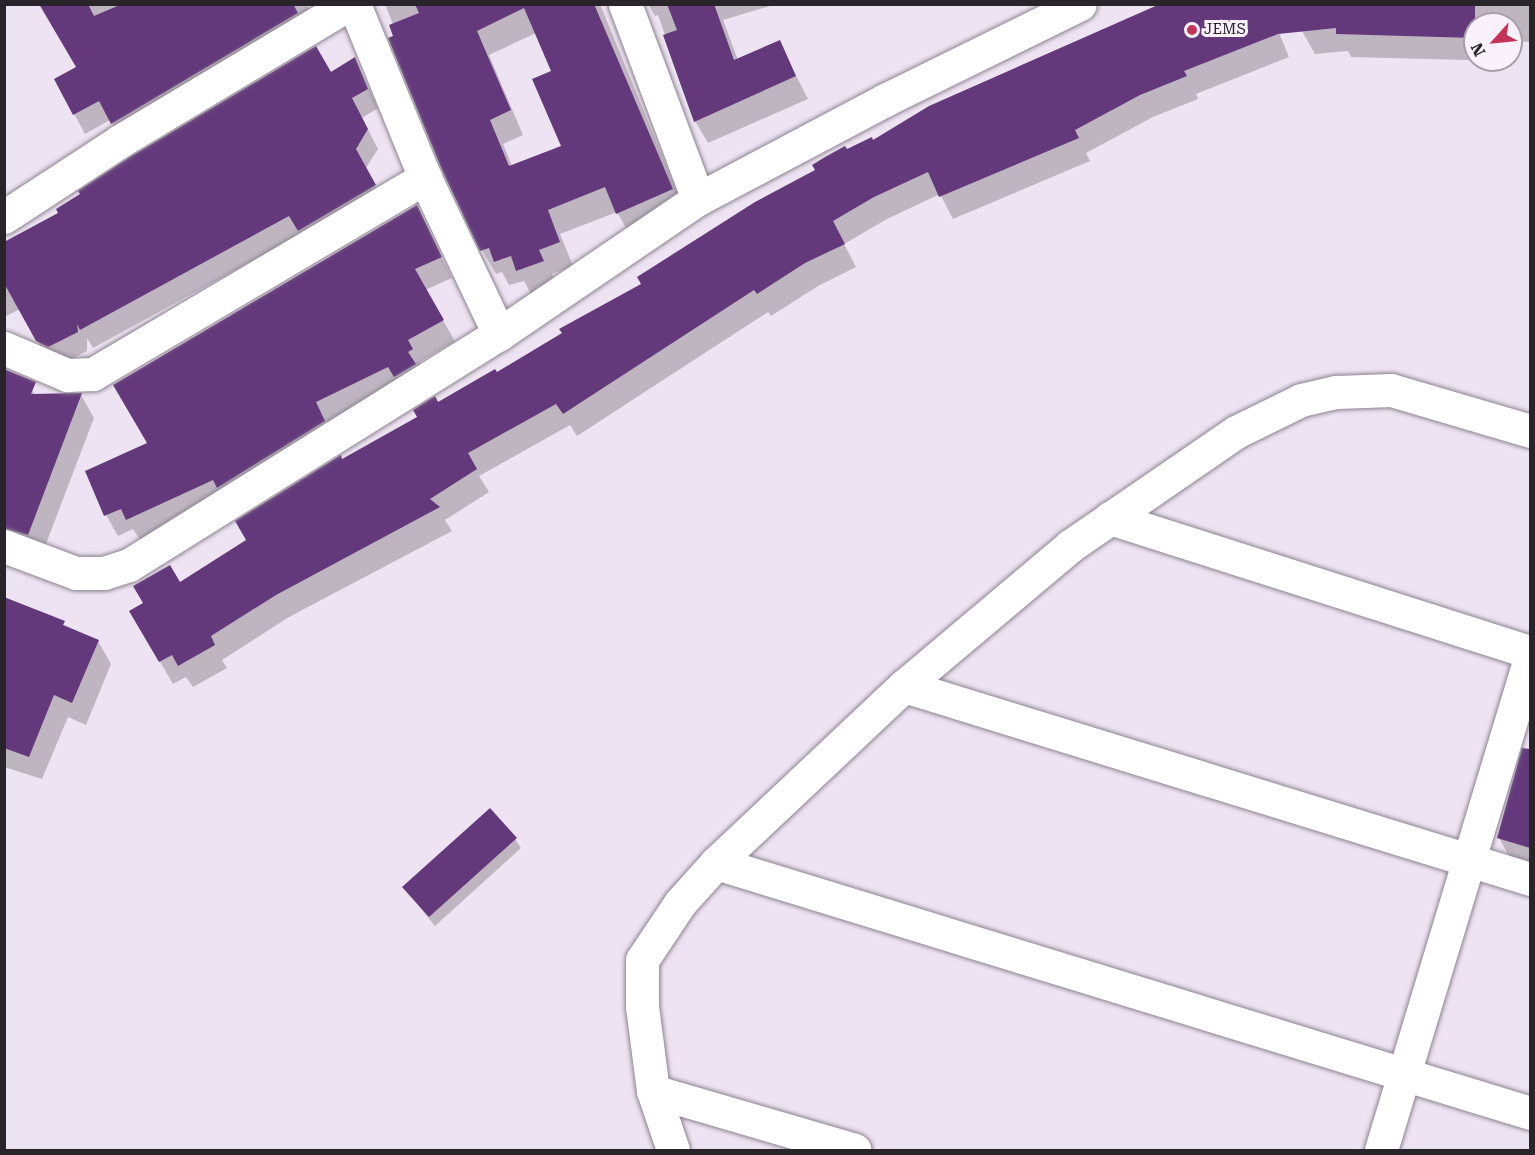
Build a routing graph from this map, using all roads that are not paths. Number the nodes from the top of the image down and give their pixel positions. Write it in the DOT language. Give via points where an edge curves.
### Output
graph roads {
  1 [pos="349,4"];
  2 [pos="354,4"];
  3 [pos="625,4"];
  4 [pos="1077,5"];
  5 [pos="425,178"];
  6 [pos="698,199"];
  7 [pos="4,216"];
  8 [pos="499,334"];
  9 [pos="4,348"];
  10 [pos="1530,431"];
  11 [pos="1110,518"];
  12 [pos="4,546"];
  13 [pos="1530,652"];
  14 [pos="1530,657"];
  15 [pos="904,686"];
  16 [pos="1467,860"];
  17 [pos="716,863"];
  18 [pos="1530,879"];
  19 [pos="1404,1075"];
  20 [pos="652,1091"];
  21 [pos="1530,1113"];
  22 [pos="673,1150"];
  23 [pos="855,1150"];
  24 [pos="1381,1150"];
  1 -- 7 [label="street" via="120,141"];
  2 -- 5 [label="street"];
  3 -- 6 [label="street"];
  4 -- 6 [label="street"];
  5 -- 8 [label="street"];
  5 -- 9 [label="street" via="93,374 67,375"];
  6 -- 8 [label="street"];
  8 -- 12 [label="street" via="129,564 104,573 76,573"];
  10 -- 11 [label="street" via="1391,390 1337,392 1301,400 1236,432"];
  11 -- 13 [label="street"];
  11 -- 15 [label="street" via="1070,546"];
  14 -- 16 [label="street"];
  15 -- 16 [label="street"];
  15 -- 17 [label="street"];
  16 -- 18 [label="street"];
  16 -- 19 [label="street"];
  17 -- 19 [label="street"];
  17 -- 20 [label="street" via="680,903 642,960 642,1006"];
  19 -- 21 [label="street"];
  19 -- 24 [label="street"];
  20 -- 22 [label="street"];
  20 -- 23 [label="street"];
}
